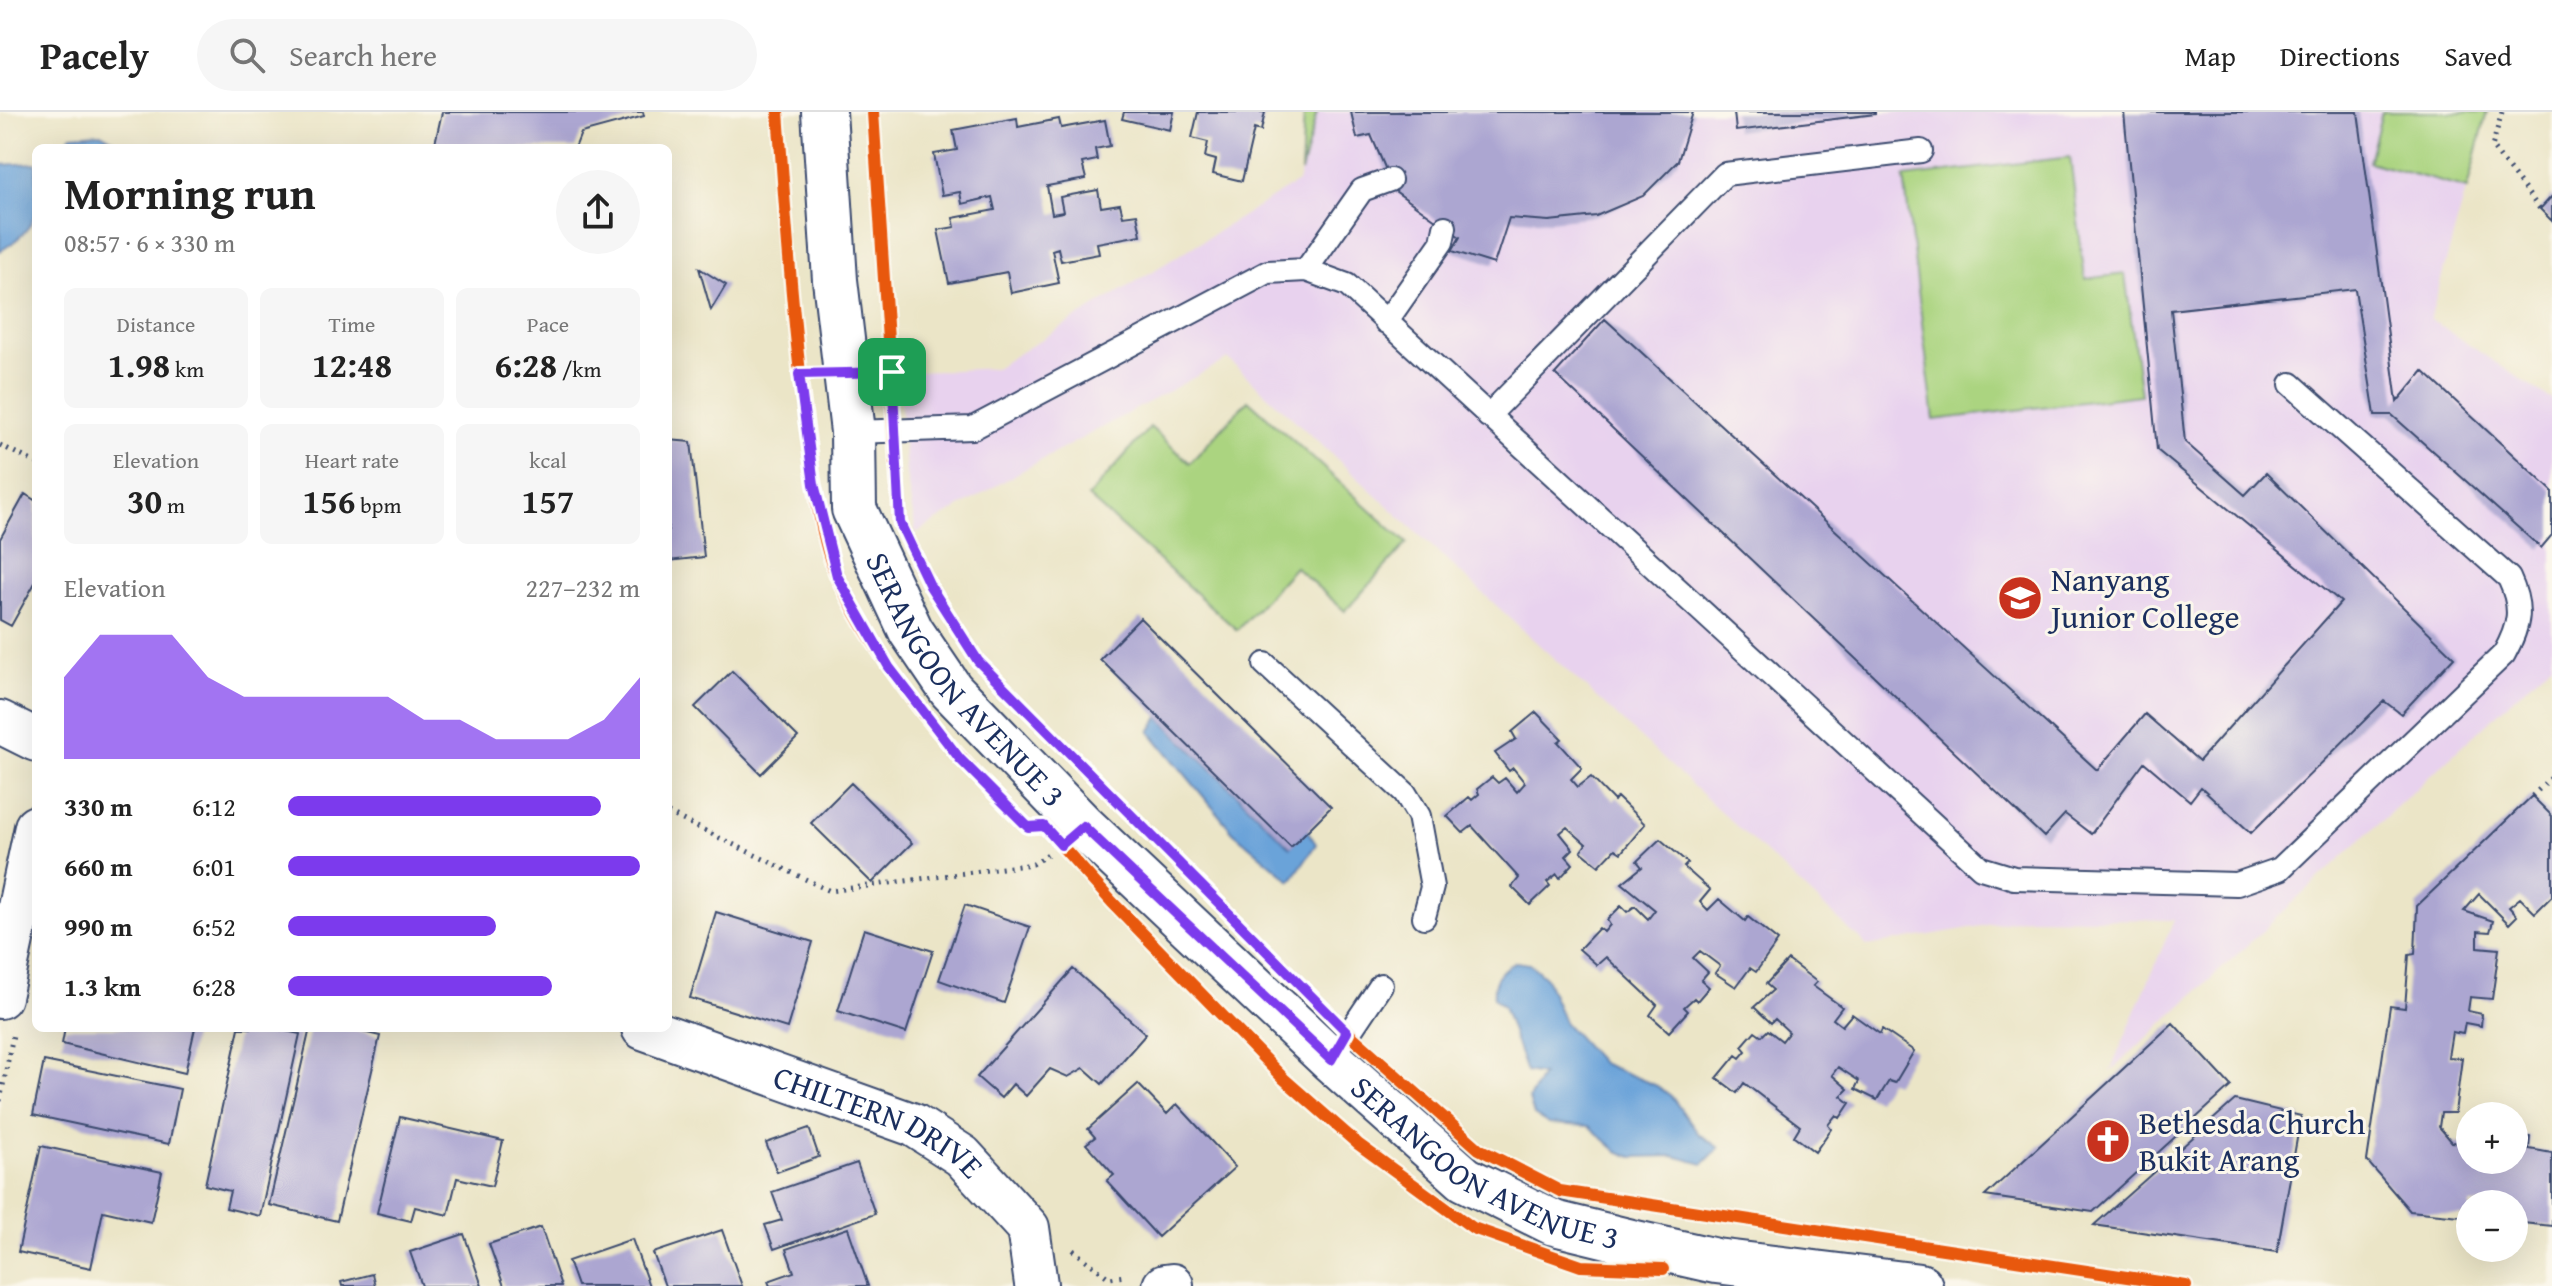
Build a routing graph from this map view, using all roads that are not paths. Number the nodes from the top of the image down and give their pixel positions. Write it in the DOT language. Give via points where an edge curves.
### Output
graph roads {
  1 [pos="824,112"];
  2 [pos="1921,151"];
  3 [pos="1390,180"];
  4 [pos="1445,227"];
  5 [pos="1306,270"];
  6 [pos="1386,322"];
  7 [pos="2291,384"];
  8 [pos="1488,416"];
  9 [pos="853,432"];
  10 [pos="1265,664"];
  11 [pos="0,722"];
  12 [pos="32,738"];
  13 [pos="32,846"];
  14 [pos="1424,917"];
  15 [pos="1381,985"];
  16 [pos="0,997"];
  17 [pos="654,1032"];
  18 [pos="1331,1060"];
  19 [pos="1713,1274"];
  20 [pos="1038,1285"];
  21 [pos="1172,1285"];
  22 [pos="1164,1286"];
  23 [pos="1920,1286"];
  1 -- 9 [label="street, SERANGOON AVENUE 3" via="835,280"];
  2 -- 8 [label="lane" via="1725,174"];
  3 -- 5 [label="lane" via="1362,190"];
  4 -- 6 [label="lane" via="1442,242"];
  5 -- 6 [label="lane" via="1347,285"];
  5 -- 9 [label="lane" via="1268,272 973,428"];
  6 -- 8 [label="lane"];
  7 -- 8 [label="lane" via="2509,578 2520,600 2519,627 2504,654 2280,869 2237,884 2014,878 1981,868"];
  9 -- 18 [label="street, SERANGOON AVENUE 3" via="854,509 911,631 951,690 1083,826"];
  10 -- 14 [label="lane" via="1405,793 1419,816 1432,887"];
  11 -- 12 [label="street"];
  13 -- 16 [label="street"];
  15 -- 18 [label="lane"];
  17 -- 20 [label="street, CHILTERN DRIVE" via="914,1125 962,1156 1028,1228"];
  18 -- 19 [label="street, SERANGOON AVENUE 3" via="1465,1179 1554,1223"];
  19 -- 23 [label="street, SERANGOON AVENUE 3"];
  21 -- 22 [label="street"];
}
